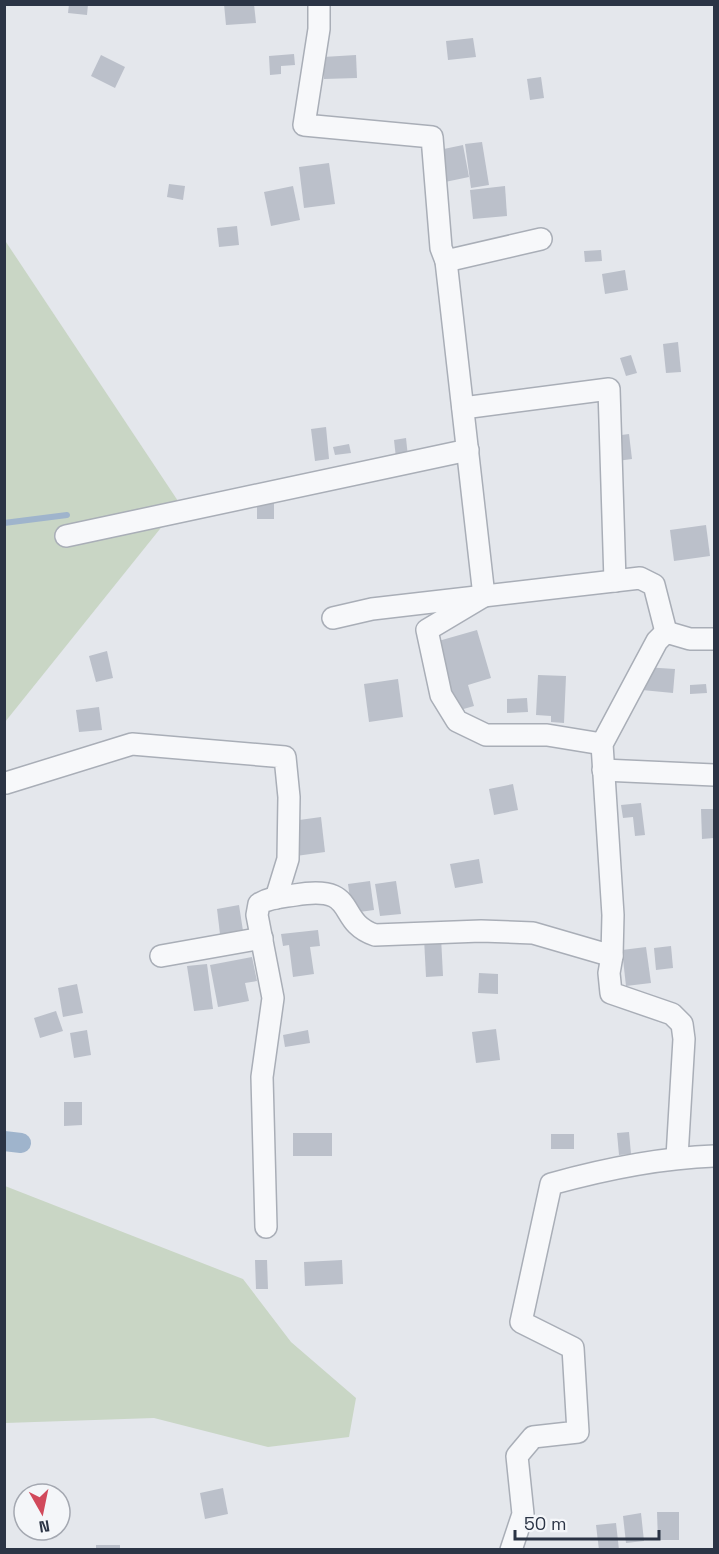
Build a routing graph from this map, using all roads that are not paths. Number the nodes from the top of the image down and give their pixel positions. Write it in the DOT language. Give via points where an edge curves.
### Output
graph roads {
  1 [pos="319,4"];
  2 [pos="541,239"];
  3 [pos="446,261"];
  4 [pos="463,408"];
  5 [pos="468,450"];
  6 [pos="66,536"];
  7 [pos="615,581"];
  8 [pos="484,596"];
  9 [pos="333,618"];
  10 [pos="666,632"];
  11 [pos="714,639"];
  12 [pos="602,744"];
  13 [pos="603,770"];
  14 [pos="714,775"];
  15 [pos="6,783"];
  16 [pos="276,898"];
  17 [pos="262,938"];
  18 [pos="161,956"];
  19 [pos="612,956"];
  20 [pos="714,1156"];
  21 [pos="677,1157"];
  22 [pos="266,1227"];
  23 [pos="511,1550"];
  1 -- 3 [label="street" via="319,29 304,125 432,137 441,248"];
  2 -- 3 [label="street"];
  3 -- 4 [label="street"];
  4 -- 5 [label="street"];
  4 -- 7 [label="street" via="609,389"];
  5 -- 6 [label="street"];
  5 -- 8 [label="street"];
  7 -- 8 [label="street"];
  7 -- 10 [label="street" via="640,578 654,585"];
  8 -- 9 [label="street" via="372,609"];
  8 -- 12 [label="street" via="427,630 441,695 457,721 486,735 547,735"];
  10 -- 11 [label="street" via="690,639"];
  10 -- 12 [label="street" via="657,641"];
  12 -- 13 [label="street"];
  13 -- 14 [label="street"];
  13 -- 19 [label="street"];
  15 -- 16 [label="street" via="132,744 285,757 288,859"];
  16 -- 17 [label="street" via="259,904"];
  16 -- 19 [label="street" via="331,893 362,931 375,935 532,933"];
  17 -- 18 [label="street"];
  17 -- 22 [label="street" via="273,998 262,1077"];
  19 -- 21 [label="street" via="611,993 672,1014 682,1024"];
  20 -- 21 [label="street"];
  21 -- 23 [label="street" via="614,1167 551,1184 521,1322 573,1348 578,1432 533,1437 517,1456 523,1514"];
}
